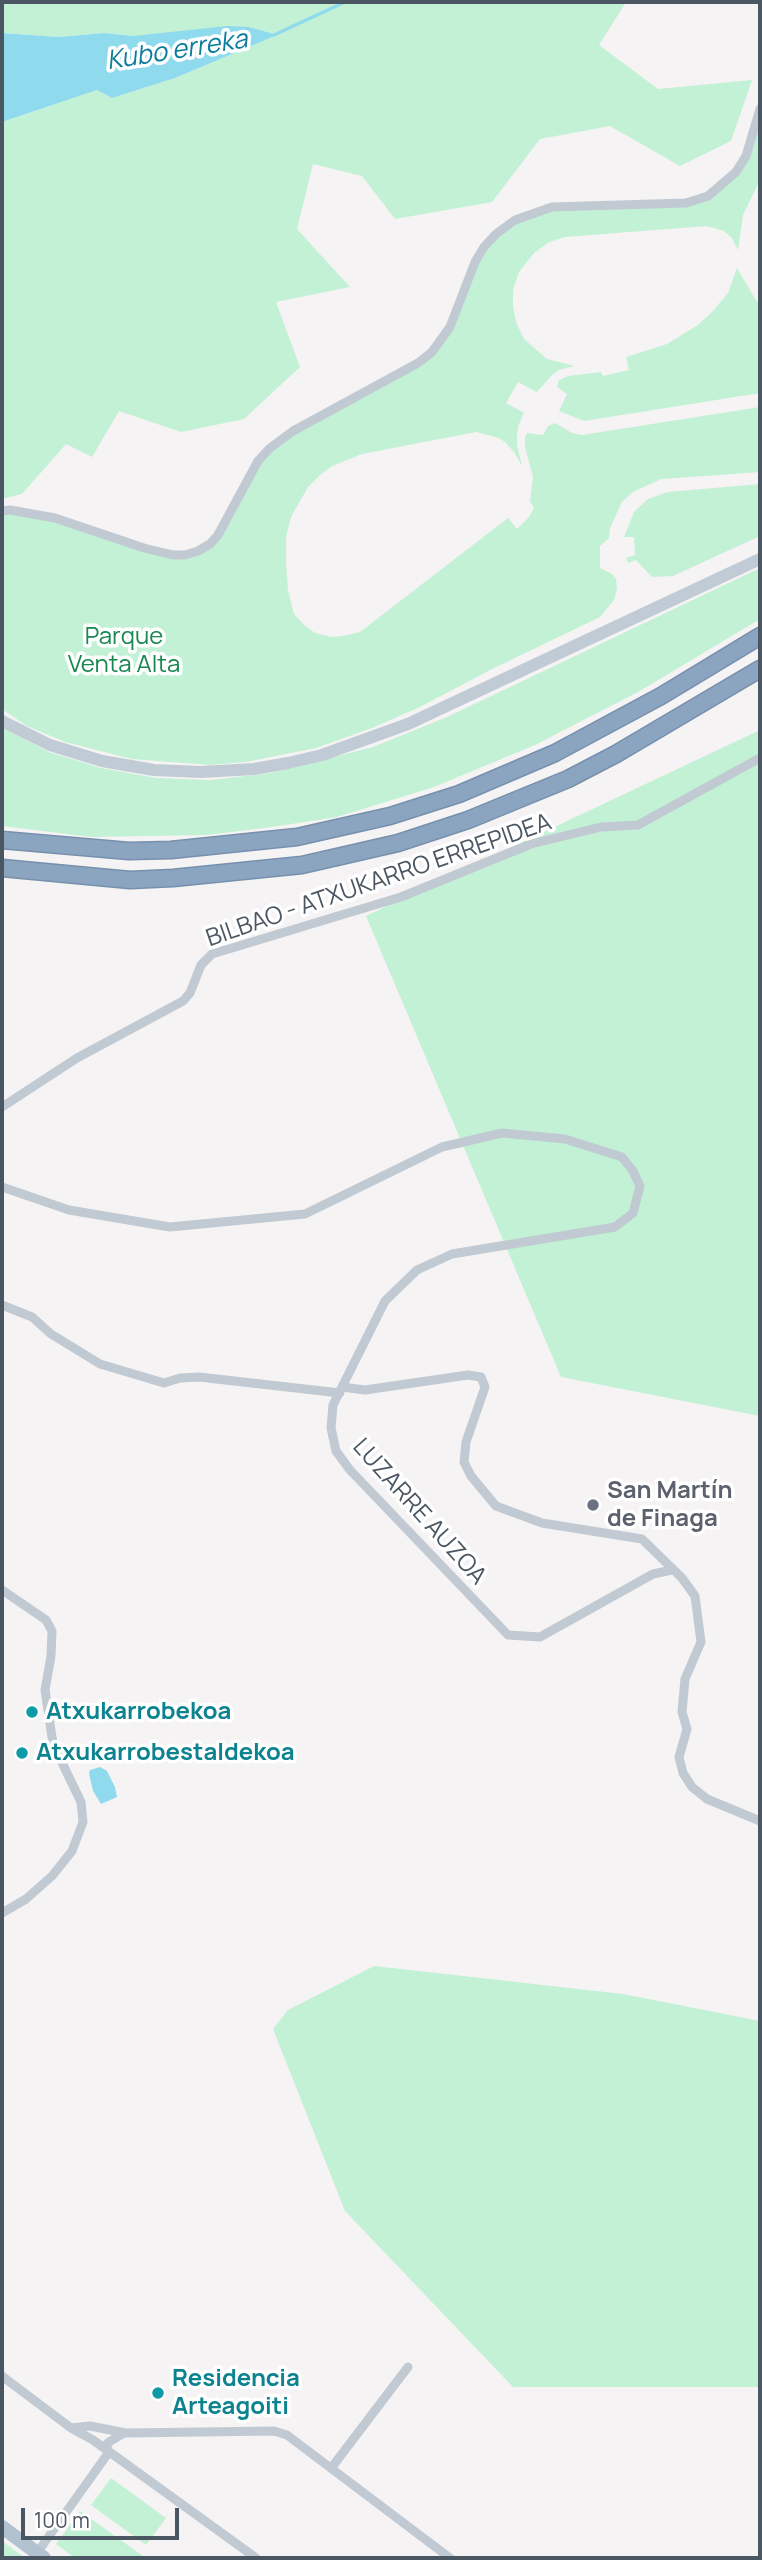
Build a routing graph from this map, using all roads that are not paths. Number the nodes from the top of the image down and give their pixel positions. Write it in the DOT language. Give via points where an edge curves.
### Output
graph roads {
  1 [pos="760,109"];
  2 [pos="2,511"];
  3 [pos="760,559"];
  4 [pos="760,636"];
  5 [pos="760,670"];
  6 [pos="2,722"];
  7 [pos="760,758"];
  8 [pos="2,840"];
  9 [pos="2,868"];
  10 [pos="2,1107"];
  11 [pos="2,1187"];
  12 [pos="2,1305"];
  13 [pos="341,1390"];
  14 [pos="672,1570"];
  15 [pos="2,1590"];
  16 [pos="760,1821"];
  17 [pos="2,1913"];
  18 [pos="408,2367"];
  19 [pos="2,2376"];
  20 [pos="72,2428"];
  21 [pos="104,2430"];
  22 [pos="126,2433"];
  23 [pos="93,2440"];
  24 [pos="109,2452"];
  25 [pos="331,2467"];
  26 [pos="2,2528"];
  27 [pos="40,2556"];
  28 [pos="256,2558"];
  29 [pos="450,2558"];
  1 -- 2 [label="street" via="746,156 736,172 708,196 686,203 552,206 515,220 496,234 475,262 450,327 432,352 270,448 258,461 218,535 198,551 173,555 55,518"];
  3 -- 6 [label="street" via="408,724 288,763 201,772 154,770 50,745"];
  4 -- 8 [label="highway" via="545,758 459,794 380,818 284,839 171,850"];
  5 -- 9 [label="highway" via="568,779 477,817 387,846 302,865 173,878 130,880"];
  7 -- 10 [label="street, BILBAO - ATXUKARRO ERREPIDEA" via="638,825 601,827 531,844 401,897 212,954 201,965 183,1001 77,1058"];
  11 -- 13 [label="street, LUZARRE AUZOA" via="69,1210 170,1227 305,1214 442,1147 502,1133 565,1139 622,1157 640,1186 633,1213 615,1227 452,1254 417,1270 385,1301"];
  12 -- 13 [label="street" via="32,1317 100,1364 164,1383 199,1377"];
  13 -- 14 [label="street" via="481,1377 485,1387 464,1462 496,1506 542,1523 642,1539"];
  13 -- 14 [label="street, LUZARRE AUZOA" via="333,1405 331,1428 336,1451 508,1634 540,1637 653,1574"];
  14 -- 16 [label="street" via="695,1596 701,1642 685,1679 682,1712 687,1730 679,1757 683,1773 707,1799"];
  15 -- 17 [label="street" via="46,1620 52,1631 45,1690 53,1744 81,1802 83,1822 72,1851 52,1876"];
  18 -- 25 [label="street"];
  19 -- 20 [label="street"];
  20 -- 21 [label="street"];
  20 -- 23 [label="street"];
  21 -- 22 [label="street"];
  21 -- 23 [label="street"];
  22 -- 24 [label="street" via="106,2445"];
  22 -- 25 [label="street" via="274,2431 287,2435"];
  23 -- 24 [label="street"];
  24 -- 27 [label="street"];
  24 -- 28 [label="street"];
  25 -- 29 [label="street"];
  26 -- 27 [label="main road"];
}
